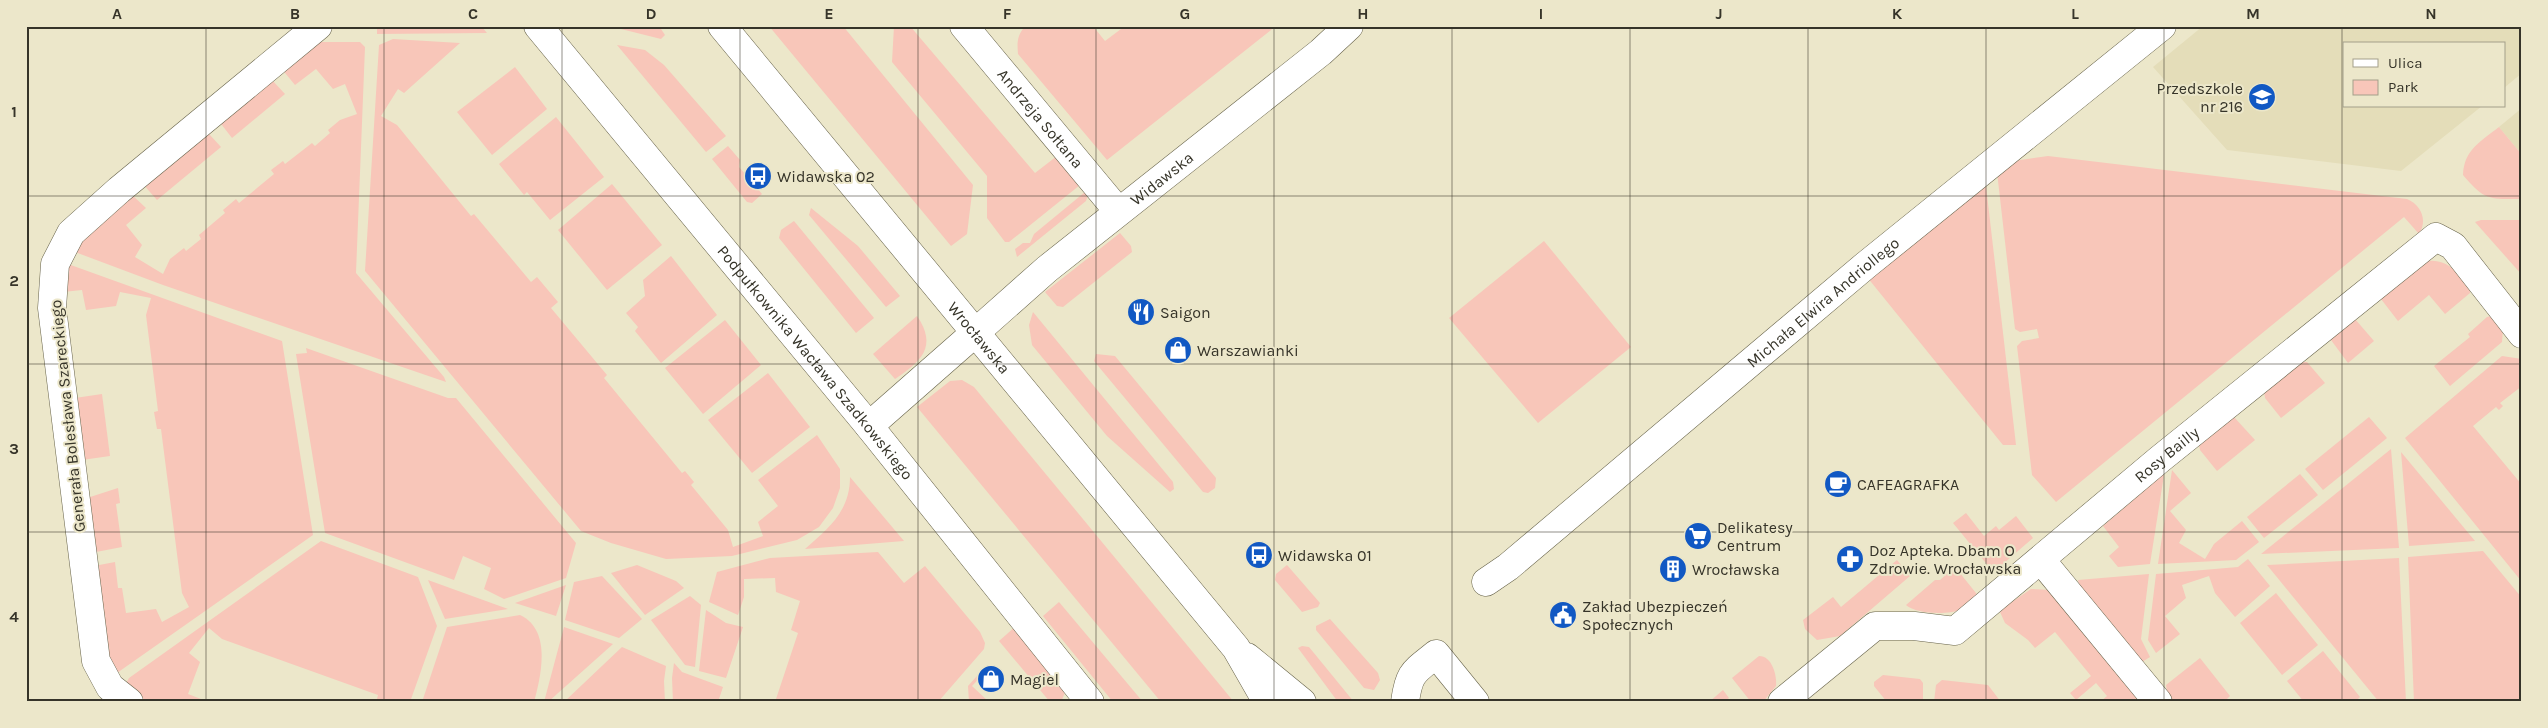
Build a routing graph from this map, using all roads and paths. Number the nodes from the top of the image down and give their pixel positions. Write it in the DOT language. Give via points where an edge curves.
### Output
graph roads {
  1 [pos="318,26"];
  2 [pos="538,26"];
  3 [pos="722,26"];
  4 [pos="964,26"];
  5 [pos="1349,26"];
  6 [pos="2162,26"];
  7 [pos="1118,211"];
  8 [pos="976,332"];
  9 [pos="2522,334"];
  10 [pos="869,426"];
  11 [pos="2041,560"];
  12 [pos="1486,582"];
  13 [pos="1236,648"];
  14 [pos="111,697"];
  15 [pos="1090,702"];
  16 [pos="1266,702"];
  17 [pos="1302,702"];
  18 [pos="1405,702"];
  19 [pos="1475,702"];
  20 [pos="1782,702"];
  21 [pos="2158,702"];
  1 -- 14 [label="street, Generała Bolesława Szareckiego" via="71,233 55,264 52,308 96,661"];
  2 -- 10 [label="street, Podpułkownika Wacława Szadkowskiego"];
  3 -- 8 [label="street, Wrocławska"];
  4 -- 7 [label="street, Andrzeja Sołtana"];
  5 -- 7 [label="street, Widawska" via="1321,52"];
  6 -- 12 [label="street, Michała Elwira Andriollego" via="1866,265 1508,567"];
  7 -- 8 [label="street, Widawska" via="1025,286"];
  8 -- 10 [label="street, Widawska"];
  8 -- 13 [label="street, Wrocławska"];
  9 -- 11 [label="street, Rosy Bailly" via="2453,246 2436,237 2160,459"];
  10 -- 15 [label="street, Podpułkownika Wacława Szadkowskiego"];
  11 -- 20 [label="street, Rosy Bailly" via="1955,632 1914,626 1875,626"];
  11 -- 21 [label="street"];
  13 -- 16 [label="street, Wrocławska"];
  13 -- 17 [label="street, Wrocławska"];
  18 -- 19 [label="street" via="1407,682 1436,654"];
}
